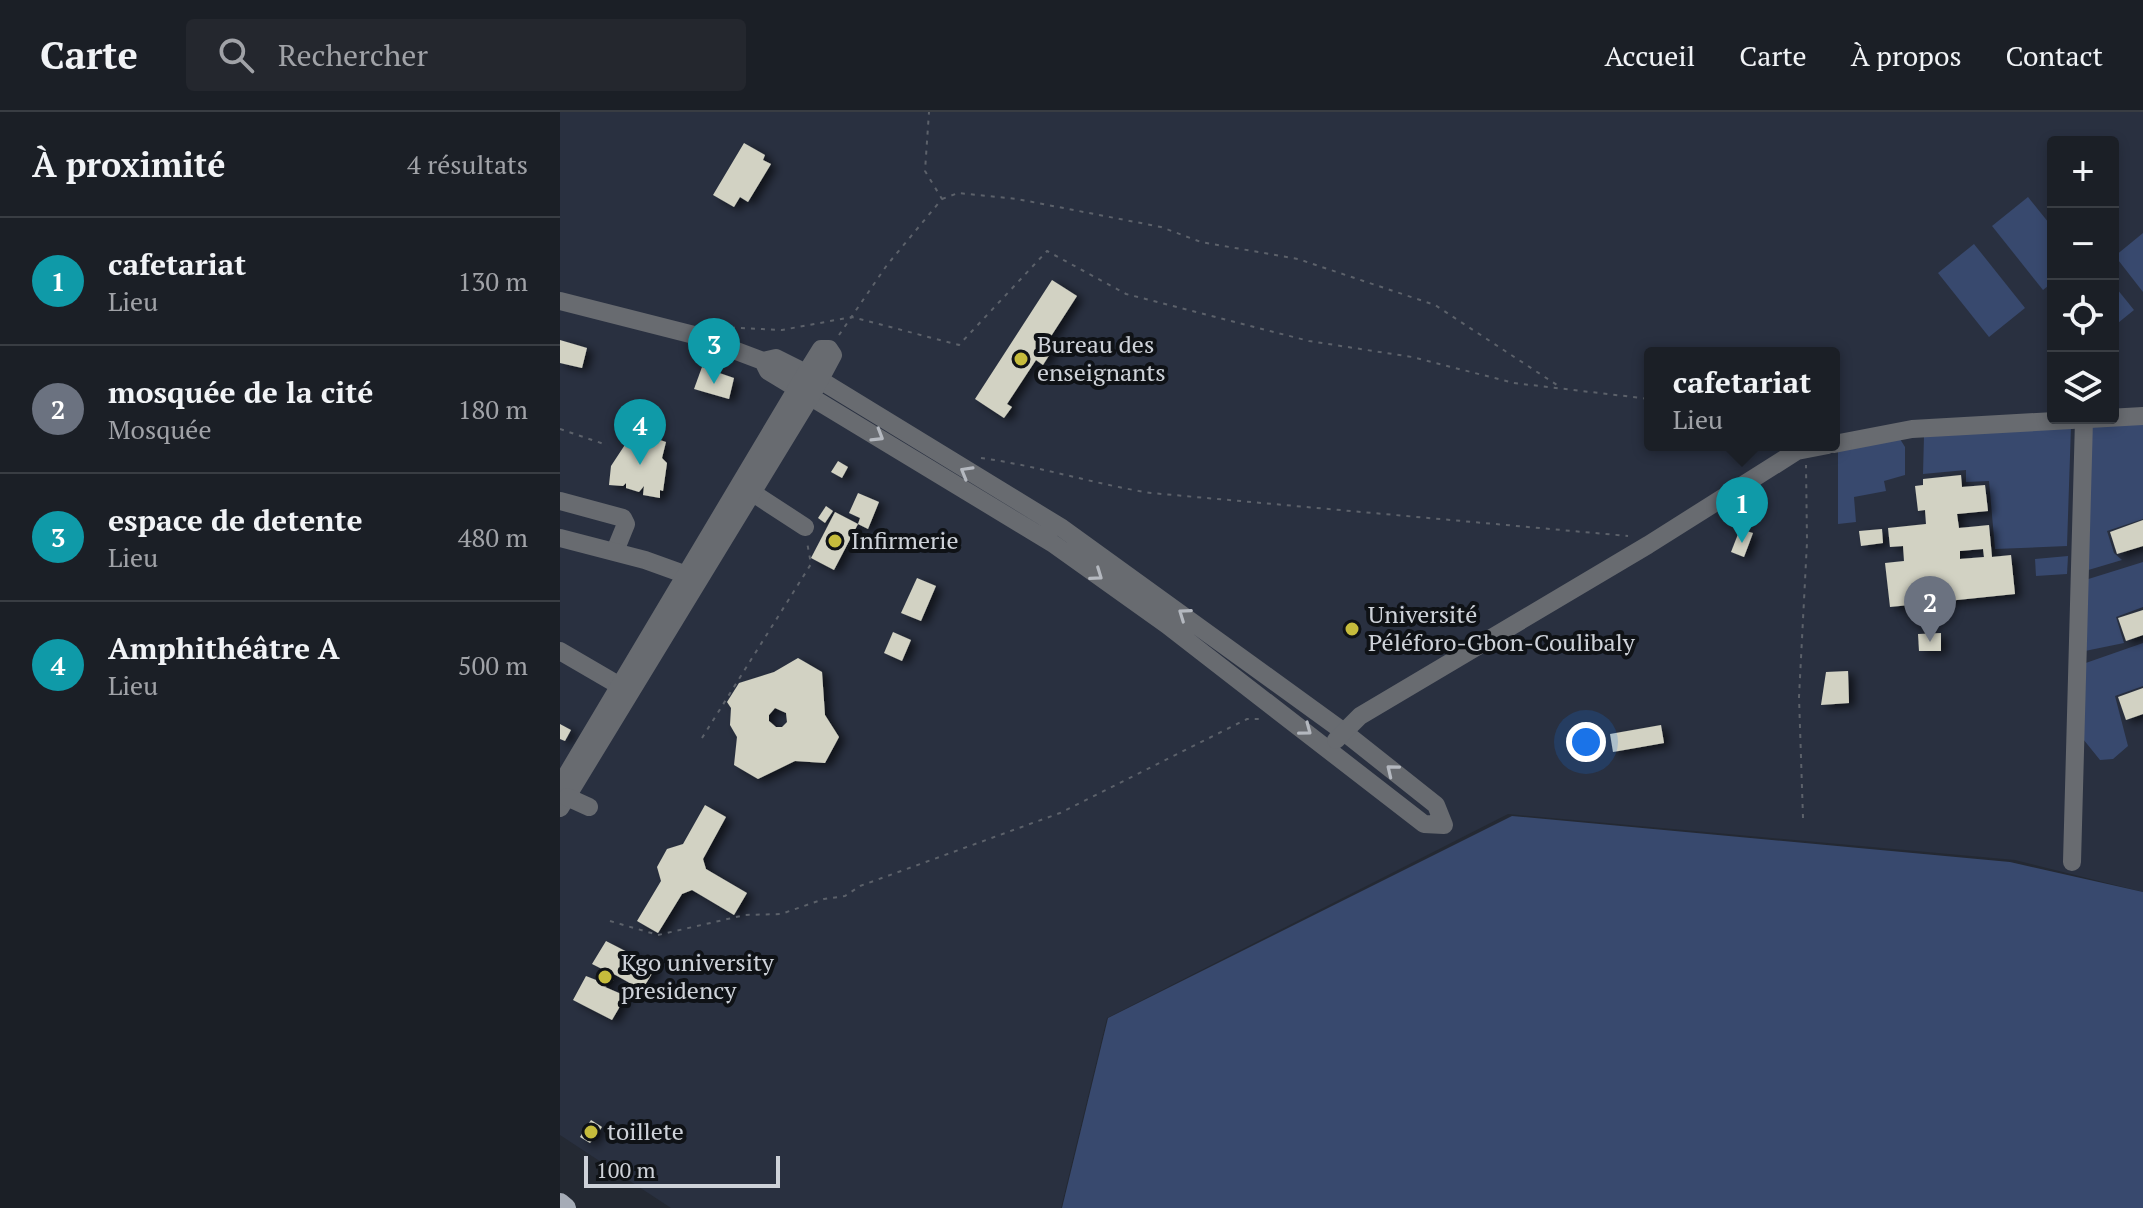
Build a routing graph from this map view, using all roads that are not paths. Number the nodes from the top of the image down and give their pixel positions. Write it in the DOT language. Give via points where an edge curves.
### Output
graph roads {
  1 [pos="560,301"];
  2 [pos="829,349"];
  3 [pos="808,384"];
  4 [pos="2143,416"];
  5 [pos="2119,418"];
  6 [pos="2047,422"];
  7 [pos="2084,424"];
  8 [pos="1840,442"];
  9 [pos="1797,451"];
  10 [pos="753,493"];
  11 [pos="560,501"];
  12 [pos="805,527"];
  13 [pos="1057,535"];
  14 [pos="560,538"];
  15 [pos="615,551"];
  16 [pos="693,577"];
  17 [pos="560,651"];
  18 [pos="620,686"];
  19 [pos="605,722"];
  20 [pos="1344,732"];
  21 [pos="1329,748"];
  22 [pos="562,797"];
  23 [pos="589,807"];
  24 [pos="2072,862"];
  25 [pos="560,1203"];
  26 [pos="566,1208"];
  1 -- 3 [label="lane" via="694,335"];
  2 -- 3 [label="lane" via="833,355"];
  3 -- 10 [label="lane"];
  3 -- 13 [label="lane"];
  3 -- 16 [label="lane"];
  4 -- 5 [label="lane"];
  6 -- 8 [label="lane" via="1912,429"];
  7 -- 24 [label="lane"];
  9 -- 20 [label="lane" via="1360,716"];
  10 -- 12 [label="lane"];
  10 -- 16 [label="lane"];
  11 -- 15 [label="lane" via="619,513 626,524"];
  20 -- 13 [label="lane, one-way"];
  13 -- 21 [label="lane, one-way"];
  14 -- 15 [label="lane"];
  15 -- 16 [label="lane"];
  16 -- 18 [label="lane"];
  16 -- 19 [label="lane" via="662,656"];
  17 -- 18 [label="lane"];
  18 -- 19 [label="lane"];
  19 -- 22 [label="lane"];
  20 -- 21 [label="lane"];
  21 -- 20 [label="lane, one-way" via="1424,824 1444,825 1436,805"];
  22 -- 23 [label="lane"];
  25 -- 26 [label="main road"];
}
